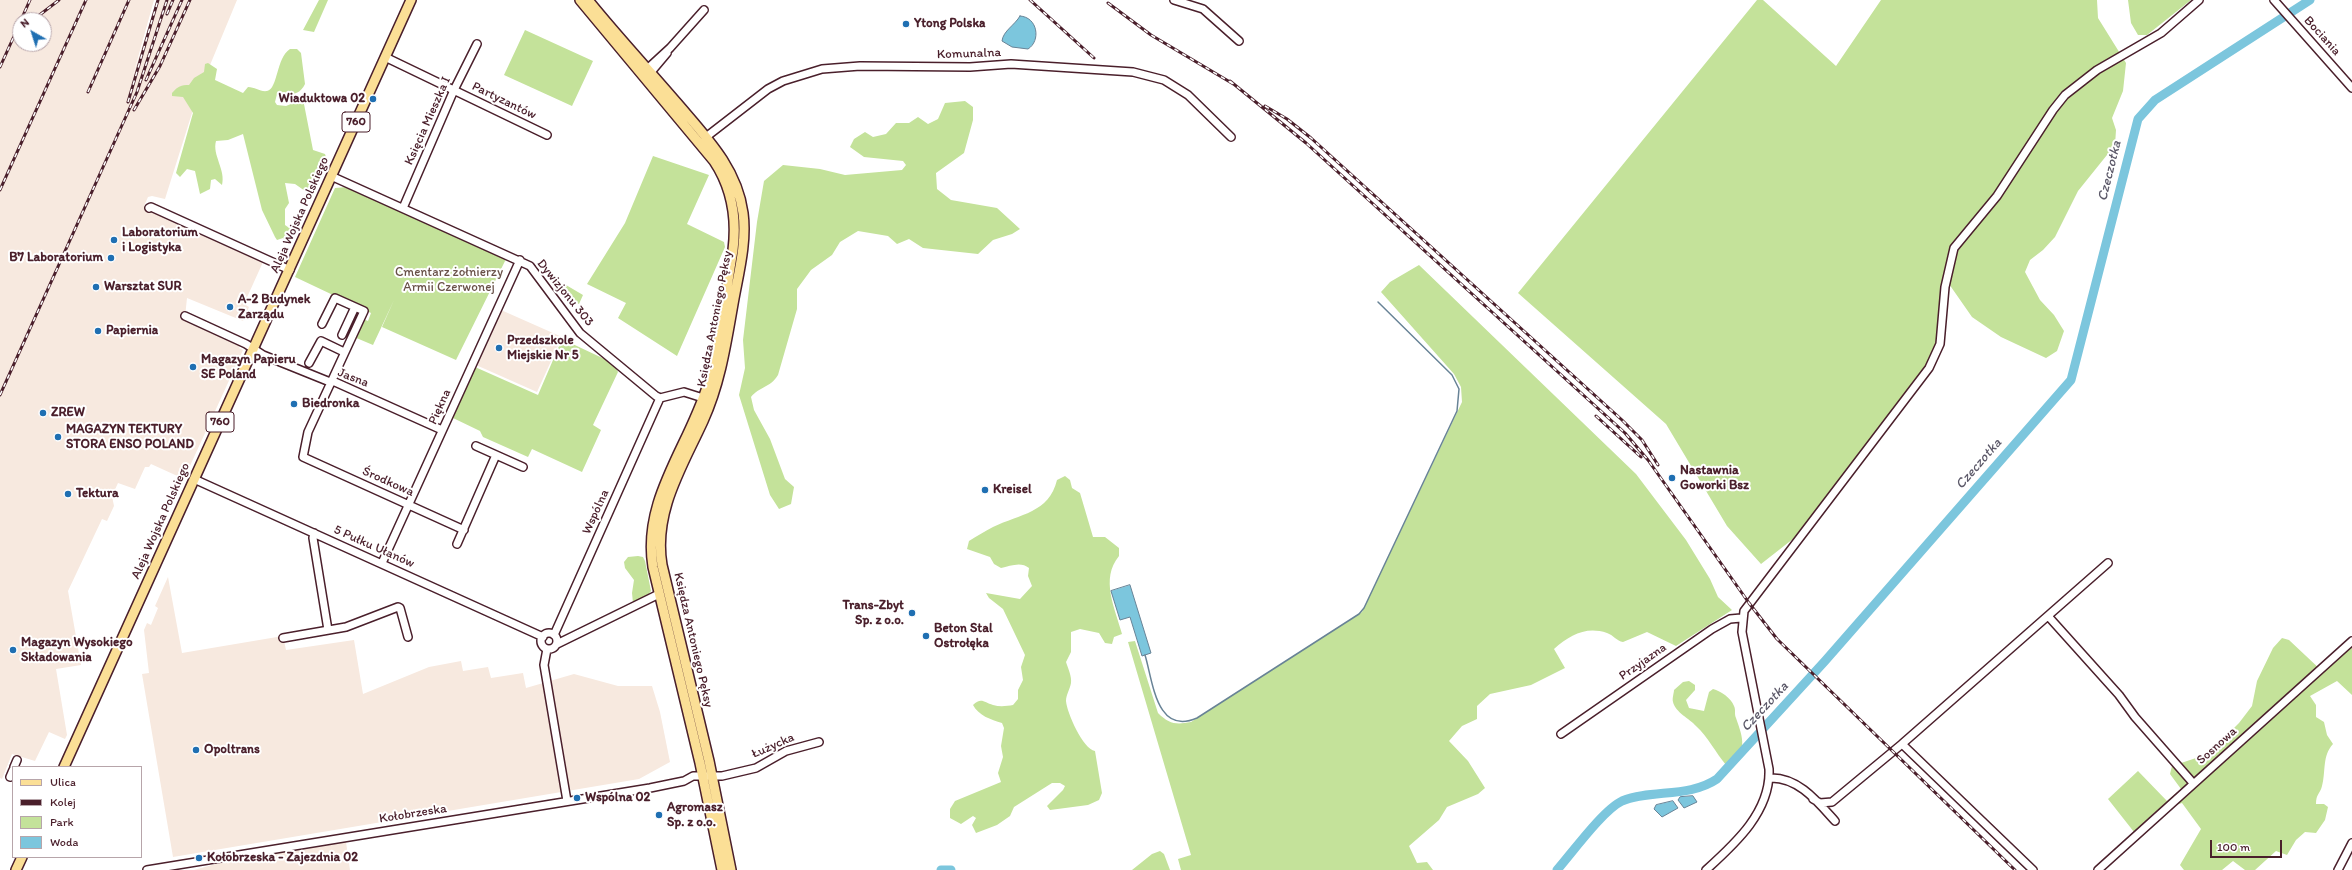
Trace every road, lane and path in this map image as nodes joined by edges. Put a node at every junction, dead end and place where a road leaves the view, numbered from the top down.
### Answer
1 (411, 0) edge
2 (580, 0) edge
3 (588, 0) edge
4 (1174, 0) edge
5 (2199, 0) edge
6 (2274, 0) edge
7 (704, 10) dead end
8 (1238, 41) dead end
9 (477, 44) dead end
10 (385, 56) junction
11 (647, 72) junction
12 (2352, 88) edge
13 (454, 90) junction
14 (547, 135) dead end
15 (706, 137) junction
16 (1231, 137) dead end
17 (331, 176) junction
18 (149, 208) dead end
19 (402, 208) junction
20 (520, 260) junction
21 (290, 270) junction
22 (355, 307) junction
23 (185, 316) dead end
24 (322, 324) dead end
25 (342, 335) dead end
26 (254, 349) junction
27 (344, 352) junction
28 (309, 363) dead end
29 (330, 382) junction
30 (660, 398) junction
31 (703, 398) junction
32 (442, 430) junction
33 (476, 446) dead end
34 (496, 455) junction
35 (523, 467) dead end
36 (194, 479) junction
37 (409, 504) junction
38 (464, 530) junction
39 (314, 533) junction
40 (458, 544) dead end
41 (382, 563) junction
42 (2108, 563) dead end
43 (659, 594) junction
44 (2048, 616) junction
45 (1741, 618) junction
46 (328, 630) junction
47 (554, 635) junction
48 (408, 637) dead end
49 (543, 637) junction
50 (283, 638) dead end
51 (2352, 641) edge
52 (557, 644) junction
53 (547, 649) junction
54 (1561, 734) dead end
55 (819, 742) dead end
56 (1902, 744) junction
57 (64, 766) edge
58 (708, 777) junction
59 (1770, 778) junction
60 (2193, 783) junction
61 (1813, 799) junction
62 (567, 801) junction
63 (1835, 821) dead end
64 (2352, 843) edge
65 (22, 858) edge
66 (16, 870) edge
67 (147, 870) edge
68 (722, 870) edge
69 (731, 870) edge
70 (1706, 870) edge
71 (2033, 870) edge
72 (2098, 870) edge
73 (2338, 870) edge

1 - 10 main road, Aleja Wojska Polskiego / 760
2 - 11 main road, Księdza Antoniego Pęksy
3 - 11 main road, Księdza Antoniego Pęksy
4 - 8 street
5 - 45 street
6 - 12 street, Bociania
7 - 11 street
9 - 13 street, Księcia Mieszka I
10 - 13 street, Partyzantów
10 - 17 main road, Aleja Wojska Polskiego / 760
11 - 15 main road, Księdza Antoniego Pęksy
11 - 31 main road, Księdza Antoniego Pęksy
13 - 14 street, Partyzantów
13 - 19 street, Księcia Mieszka I
15 - 16 street, Komunalna
15 - 58 main road, Księdza Antoniego Pęksy
17 - 19 street, Dywizjonu 303
17 - 21 main road, Aleja Wojska Polskiego / 760
18 - 21 street
19 - 20 street, Dywizjonu 303
20 - 30 street, Dywizjonu 303
20 - 32 street, Piękna
21 - 26 main road, Aleja Wojska Polskiego / 760
22 - 24 street
22 - 25 street
22 - 27 street
23 - 26 street, Jasna
26 - 29 street, Jasna
26 - 36 main road, Aleja Wojska Polskiego / 760
27 - 28 street
27 - 29 street
29 - 32 street, Jasna
29 - 37 street, Środkowa
30 - 31 street
30 - 47 street, Wspólna
31 - 43 main road, Księdza Antoniego Pęksy
32 - 37 street, Piękna
33 - 34 street
34 - 35 street
34 - 38 street
36 - 39 street, 5 Pułku Ułanów
36 - 57 main road, Aleja Wojska Polskiego / 760
37 - 38 street, Środkowa
37 - 41 street, Piękna
38 - 40 street
39 - 41 street, 5 Pułku Ułanów
39 - 46 street
41 - 49 street, 5 Pułku Ułanów
42 - 44 street
43 - 52 street
43 - 58 main road, Księdza Antoniego Pęksy
44 - 56 street
44 - 60 street
45 - 54 street, Przyjazna
45 - 59 street
46 - 48 street
46 - 50 street
47 - 49 street
47 - 52 street
49 - 53 street
51 - 60 street, Sosnowa
52 - 53 street
53 - 62 street
55 - 58 street, Łużycka
56 - 61 street
56 - 71 street
58 - 62 street, Kołobrzeska
58 - 68 main road
58 - 69 main road
59 - 61 street
59 - 70 street
60 - 72 street, Sosnowa
61 - 63 street
62 - 67 street, Kołobrzeska
64 - 73 street
65 - 66 main road

